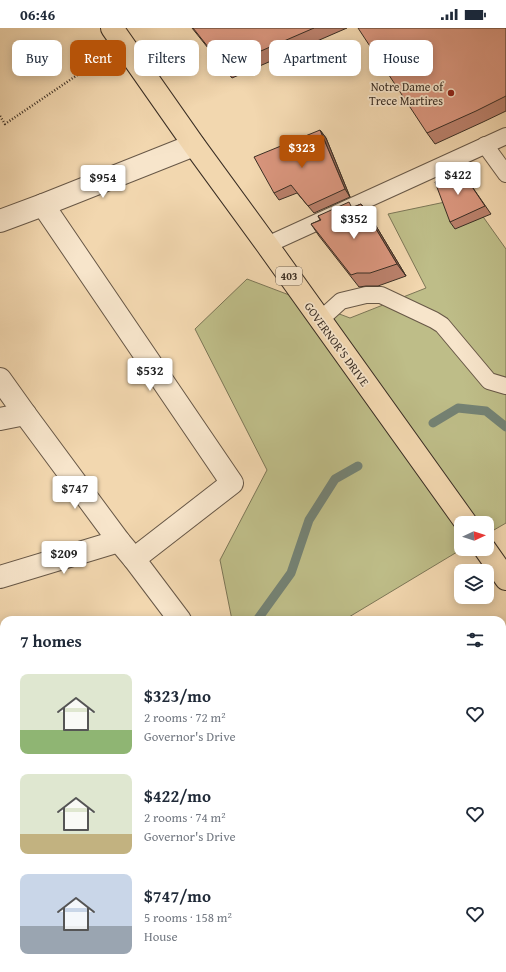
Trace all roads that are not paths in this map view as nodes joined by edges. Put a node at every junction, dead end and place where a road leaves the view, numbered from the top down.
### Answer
1 (118, 36) edge
2 (506, 136) edge
3 (194, 145) junction
4 (485, 145) junction
5 (506, 174) edge
6 (43, 206) junction
7 (0, 221) edge
8 (267, 245) junction
9 (320, 320) junction
10 (0, 379) edge
11 (506, 386) edge
12 (25, 414) junction
13 (0, 419) edge
14 (461, 516) edge
15 (119, 541) junction
16 (490, 556) edge
17 (134, 559) junction
18 (0, 577) edge
19 (506, 579) edge
20 (177, 616) edge

1 - 3 main road, GOVERNOR'S DRIVE / 403
2 - 4 lane
3 - 6 street
3 - 8 main road, GOVERNOR'S DRIVE / 403
4 - 5 lane
4 - 8 lane
6 - 7 street
6 - 17 street
8 - 9 main road, GOVERNOR'S DRIVE / 403
9 - 11 lane
9 - 14 main road, GOVERNOR'S DRIVE / 403
10 - 12 street
12 - 13 street
12 - 15 street
15 - 17 street
15 - 18 street
16 - 19 main road
17 - 20 street

